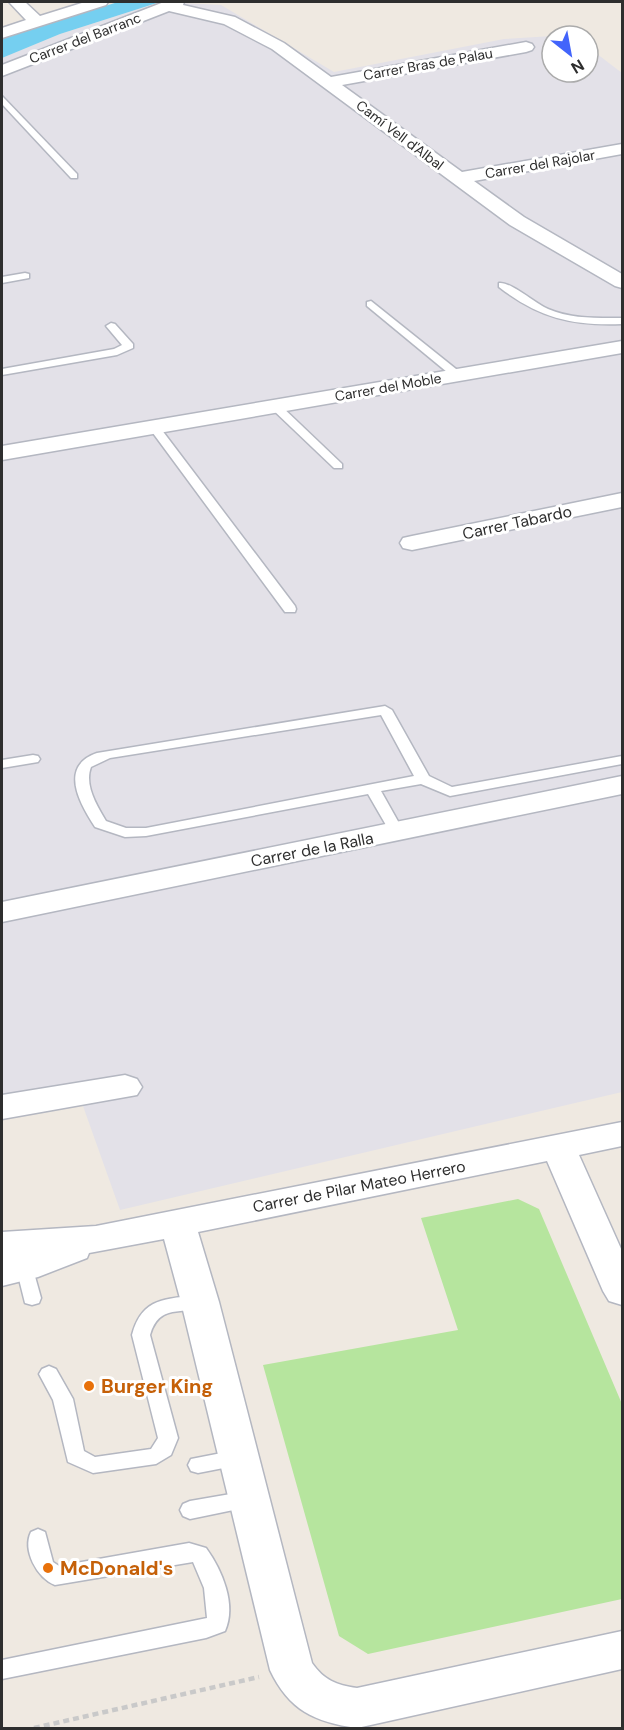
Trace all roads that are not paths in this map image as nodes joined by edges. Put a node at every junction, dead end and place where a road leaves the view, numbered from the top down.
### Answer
1 (16, 2) edge
2 (100, 2) edge
3 (173, 4) edge
4 (38, 22) junction
5 (2, 33) edge
6 (526, 46) dead end
7 (2, 71) edge
8 (329, 82) junction
9 (2, 99) edge
10 (622, 149) edge
11 (74, 176) dead end
12 (458, 178) junction
13 (25, 276) dead end
14 (619, 278) edge
15 (2, 280) edge
16 (503, 285) dead end
17 (371, 303) dead end
18 (622, 321) edge
19 (111, 326) dead end
20 (622, 347) edge
21 (2, 372) edge
22 (458, 375) junction
23 (276, 406) junction
24 (154, 427) junction
25 (2, 453) edge
26 (338, 466) dead end
27 (622, 500) edge
28 (412, 543) dead end
29 (290, 609) dead end
30 (33, 759) dead end
31 (622, 759) edge
32 (2, 764) edge
33 (423, 778) junction
34 (622, 785) edge
35 (373, 789) junction
36 (397, 832) junction
37 (2, 912) edge
38 (125, 1088) dead end
39 (2, 1107) edge
40 (622, 1134) edge
41 (558, 1146) junction
42 (177, 1223) junction
43 (15, 1270) edge
44 (622, 1291) edge
45 (200, 1302) junction
46 (49, 1374) dead end
47 (237, 1458) junction
48 (198, 1465) dead end
49 (248, 1499) junction
50 (190, 1510) dead end
51 (38, 1538) dead end
52 (622, 1650) edge
53 (2, 1670) edge

1 - 4 street
2 - 4 street
3 - 7 street, Carrer del Barranc
3 - 8 street, Camí Vell d'Albal
4 - 5 street
6 - 8 street, Carrer Bras de Palau
8 - 12 street, Camí Vell d'Albal
9 - 11 lane
10 - 12 street, Carrer del Rajolar
12 - 14 street, Camí Vell d'Albal
13 - 15 lane
16 - 18 lane
17 - 22 lane
19 - 21 lane
20 - 22 street, Carrer del Moble
22 - 23 street, Carrer del Moble
23 - 24 street, Carrer del Moble
23 - 26 lane
24 - 25 street, Carrer del Moble
24 - 29 lane
27 - 28 street, Carrer Tabardo
30 - 32 lane
31 - 33 lane
33 - 35 lane
33 - 35 lane
34 - 36 street, Carrer de la Ralla
35 - 36 lane
36 - 37 street, Carrer de la Ralla
38 - 39 street
40 - 41 street, Carrer de Pilar Mateo Herrero
41 - 42 street, Carrer de Pilar Mateo Herrero
41 - 44 street
42 - 43 street, Carrer de Pilar Mateo Herrero
42 - 45 street
45 - 46 lane
45 - 47 street
47 - 48 lane
47 - 49 street
49 - 50 lane
49 - 52 street
51 - 53 lane

